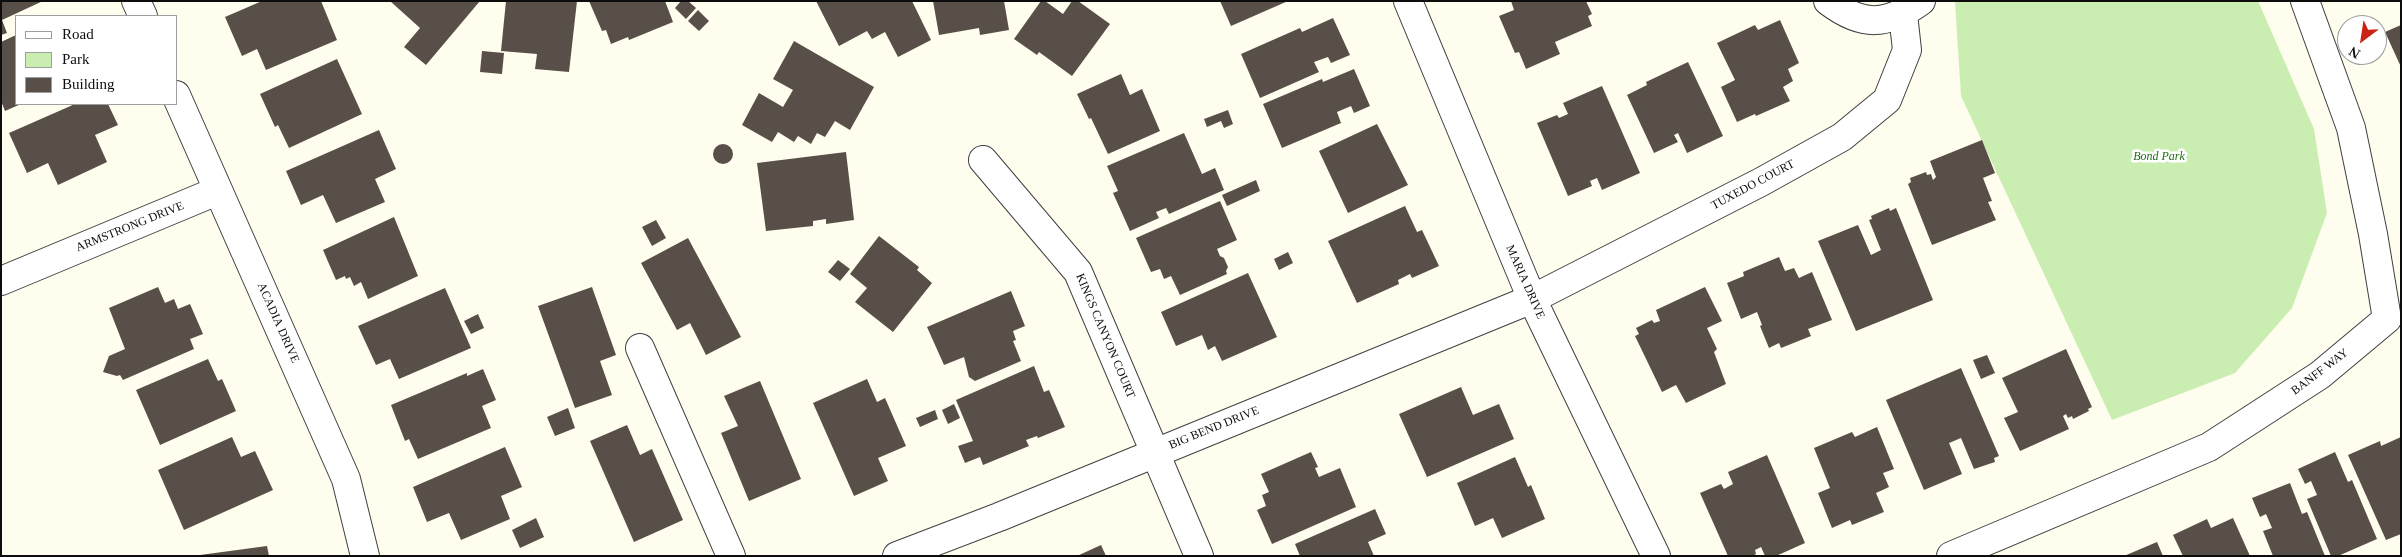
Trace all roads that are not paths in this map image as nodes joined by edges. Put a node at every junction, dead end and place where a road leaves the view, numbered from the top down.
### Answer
1 (136, 1) edge
2 (1408, 1) edge
3 (1828, 1) edge
4 (2305, 1) edge
5 (1912, 8) edge
6 (143, 15) edge
7 (178, 100) edge
8 (983, 160) dead end
9 (217, 191) junction
10 (1, 281) edge
11 (1532, 299) junction
12 (640, 348) dead end
13 (1155, 452) junction
14 (365, 556) edge
15 (731, 556) edge
16 (897, 556) edge
17 (1199, 556) edge
18 (1656, 556) edge
19 (1951, 556) edge

1 - 6 street
2 - 11 street, MARIA DRIVE
3 - 5 street, TUXEDO COURT
4 - 19 street, BANFF WAY
5 - 11 street, TUXEDO COURT
7 - 9 street, ACADIA DRIVE
8 - 13 street, KINGS CANYON COURT
9 - 10 street, ARMSTRONG DRIVE
9 - 14 street, ACADIA DRIVE
11 - 13 street, BIG BEND DRIVE
11 - 18 street, MARIA DRIVE
12 - 15 street
13 - 16 street, BIG BEND DRIVE
13 - 17 street, KINGS CANYON COURT

